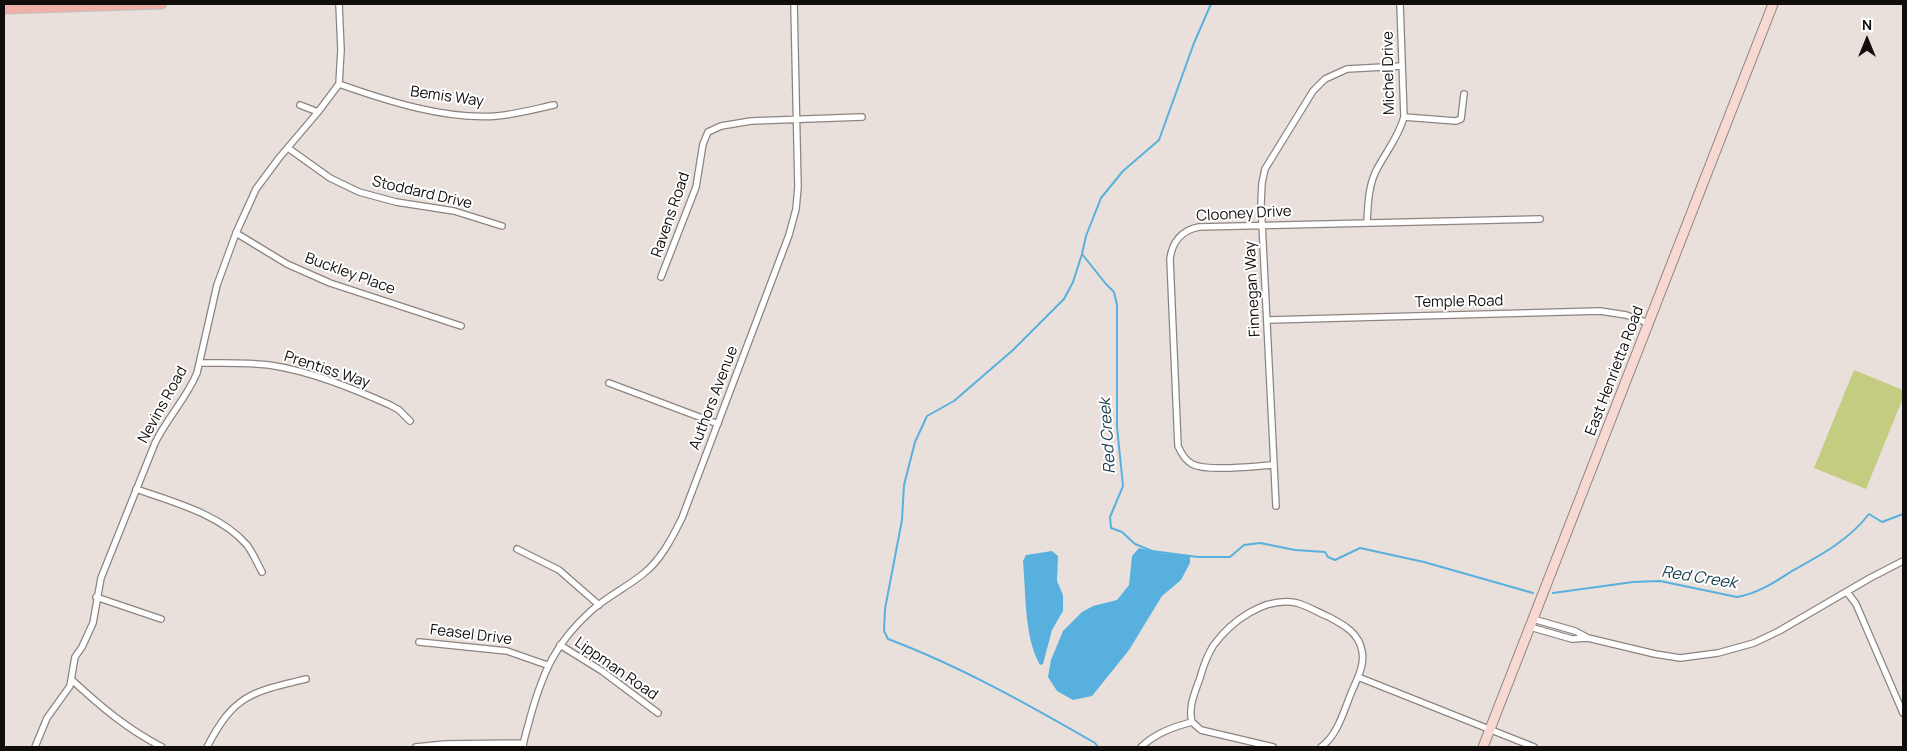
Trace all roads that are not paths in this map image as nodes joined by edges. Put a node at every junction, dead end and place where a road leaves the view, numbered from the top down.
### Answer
1 (118, 4) edge
2 (162, 4) edge
3 (340, 4) edge
4 (794, 4) edge
5 (1400, 4) edge
6 (1773, 4) edge
7 (4, 9) edge
8 (1402, 66) junction
9 (339, 84) junction
10 (1464, 94) dead end
11 (300, 104) dead end
12 (554, 105) dead end
13 (318, 112) junction
14 (1404, 117) junction
15 (862, 118) dead end
16 (797, 119) junction
17 (288, 148) junction
18 (1540, 219) dead end
19 (1367, 223) junction
20 (1263, 225) junction
21 (502, 226) dead end
22 (236, 232) junction
23 (662, 277) dead end
24 (1268, 320) junction
25 (1648, 323) junction
26 (461, 326) dead end
27 (200, 363) junction
28 (609, 383) dead end
29 (410, 421) dead end
30 (718, 424) junction
31 (1274, 465) junction
32 (136, 489) junction
33 (1276, 506) dead end
34 (517, 549) dead end
35 (1903, 561) edge
36 (262, 572) dead end
37 (1848, 592) junction
38 (96, 597) junction
39 (599, 604) junction
40 (161, 619) dead end
41 (1531, 623) junction
42 (419, 642) dead end
43 (560, 645) junction
44 (548, 666) junction
45 (1358, 677) junction
46 (72, 680) junction
47 (306, 680) dead end
48 (658, 713) dead end
49 (1903, 713) edge
50 (1192, 722) junction
51 (1490, 730) junction
52 (523, 745) edge
53 (35, 747) edge
54 (162, 747) edge
55 (207, 747) edge
56 (416, 747) edge
57 (1142, 747) edge
58 (1272, 747) edge
59 (1321, 747) edge
60 (1483, 747) edge
61 (1534, 747) edge

1 - 2 main road
1 - 7 main road
3 - 9 street
4 - 16 street, Authors Avenue
5 - 8 street, Michel Drive
6 - 25 main road, East Henrietta Road
8 - 14 street, Michel Drive
8 - 20 street, Finnegan Way
9 - 12 street, Bemis Way
9 - 13 street, Nevins Road
10 - 14 street
11 - 13 street
13 - 17 street, Nevins Road
14 - 19 street, Michel Drive
15 - 16 street
16 - 23 street, Ravens Road
16 - 30 street, Authors Avenue
17 - 21 street, Stoddard Drive
17 - 22 street, Nevins Road
18 - 19 street, Clooney Drive
19 - 20 street, Clooney Drive
20 - 24 street, Finnegan Way
20 - 31 street, Clooney Drive
22 - 26 street, Buckley Place
22 - 27 street, Nevins Road
24 - 25 street, Temple Road
24 - 31 street, Finnegan Way
25 - 41 main road, East Henrietta Road
27 - 29 street, Prentiss Way
27 - 32 street, Nevins Road
28 - 30 street
30 - 39 street, Authors Avenue
31 - 33 street, Finnegan Way
32 - 36 street
32 - 38 street, Nevins Road
34 - 39 street
35 - 37 street
37 - 41 street
37 - 49 street
38 - 40 street
38 - 46 street, Nevins Road
39 - 43 street, Authors Avenue
41 - 51 main road, East Henrietta Road
42 - 44 street, Feasel Drive
43 - 44 street, Authors Avenue
43 - 48 street, Lippman Road
44 - 52 street, Authors Avenue
45 - 50 street
45 - 51 street
45 - 59 street
46 - 53 street, Nevins Road
46 - 54 street
47 - 55 street
50 - 57 street
50 - 58 street
51 - 60 main road, East Henrietta Road
51 - 61 street
52 - 56 street

